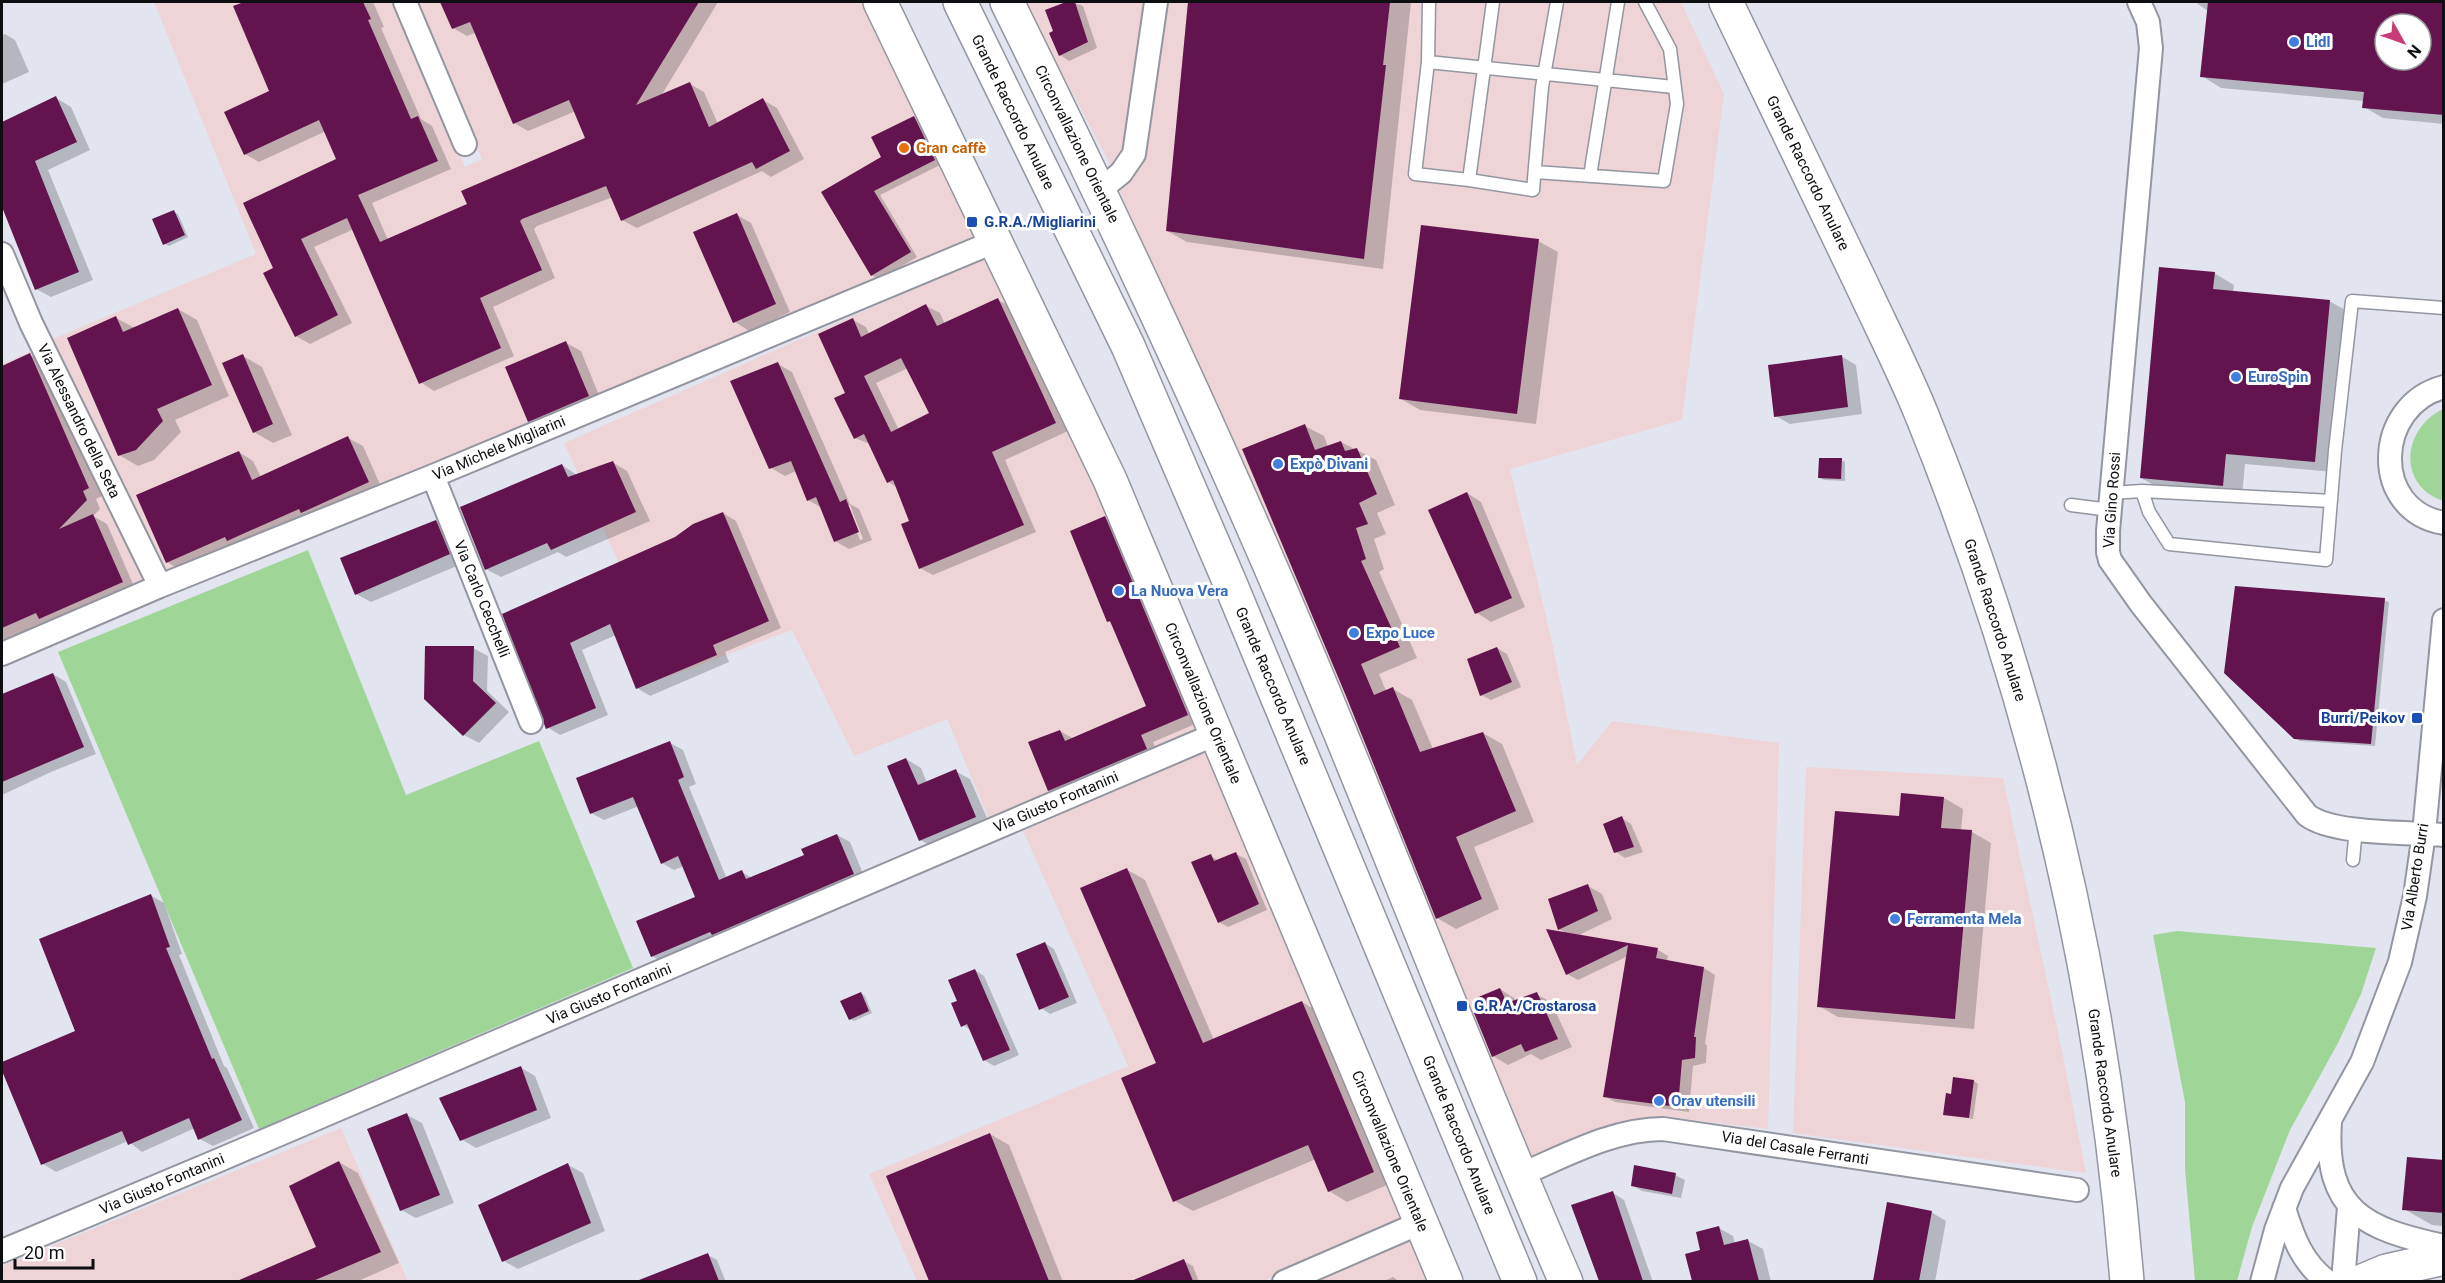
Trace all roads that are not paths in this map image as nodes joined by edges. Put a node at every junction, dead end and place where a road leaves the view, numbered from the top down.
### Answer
1 (405, 2) edge
2 (880, 2) edge
3 (960, 2) edge
4 (1007, 2) edge
5 (1156, 2) edge
6 (1430, 2) edge
7 (1493, 2) edge
8 (1557, 2) edge
9 (1618, 2) edge
10 (1645, 2) edge
11 (1726, 2) edge
12 (2139, 2) edge
13 (1428, 62) junction
14 (1485, 68) junction
15 (1545, 74) junction
16 (1605, 80) junction
17 (1674, 87) junction
18 (465, 144) dead end
19 (1535, 172) junction
20 (1590, 176) junction
21 (1469, 180) junction
22 (1100, 190) junction
23 (996, 241) junction
24 (2, 254) edge
25 (2444, 308) edge
26 (2444, 387) edge
27 (433, 476) junction
28 (2142, 491) junction
29 (2331, 501) junction
30 (2111, 502) junction
31 (2071, 505) dead end
32 (2444, 523) edge
33 (160, 586) junction
34 (2444, 621) edge
35 (2, 654) edge
36 (2442, 657) edge
37 (531, 723) dead end
38 (1216, 734) junction
39 (2356, 828) junction
40 (2434, 834) edge
41 (2353, 860) dead end
42 (2330, 1119) junction
43 (1520, 1175) junction
44 (2077, 1190) dead end
45 (1486, 1202) junction
46 (2349, 1207) junction
47 (2284, 1208) junction
48 (1420, 1223) junction
49 (2444, 1246) edge
50 (2, 1251) edge
51 (2444, 1258) edge
52 (1284, 1281) edge
53 (1446, 1281) edge
54 (1504, 1281) edge
55 (1520, 1281) edge
56 (1566, 1281) edge
57 (2127, 1281) edge
58 (2262, 1281) edge
59 (2328, 1281) edge
60 (2343, 1281) edge
61 (2360, 1281) edge

1 - 18 street
2 - 23 main road, Circonvallazione Orientale
3 - 45 main road, Grande Raccordo Anulare
4 - 22 main road, Circonvallazione Orientale
5 - 22 street
6 - 13 lane
7 - 14 lane
8 - 15 lane
9 - 16 lane
10 - 17 lane
11 - 57 main road, Grande Raccordo Anulare
12 - 30 street, Via Gino Rossi
13 - 14 lane
13 - 21 lane
14 - 15 lane
14 - 21 lane
15 - 16 lane
15 - 19 lane
16 - 17 lane
16 - 20 lane
17 - 20 lane
19 - 20 lane
19 - 21 lane
22 - 43 main road, Circonvallazione Orientale
23 - 27 street, Via Michele Migliarini
23 - 38 main road, Circonvallazione Orientale
24 - 33 street, Via Alessandro della Seta
25 - 29 lane
26 - 32 street
27 - 33 street, Via Michele Migliarini
27 - 37 street, Via Carlo Cecchelli
28 - 29 lane
28 - 29 lane
28 - 30 lane
30 - 31 lane
30 - 39 street, Via Gino Rossi
33 - 35 street, Via Michele Migliarini
34 - 36 street, Via Alberto Burri
36 - 40 street, Via Alberto Burri
38 - 48 main road, Circonvallazione Orientale
38 - 50 street, Via Giusto Fontanini
39 - 40 street, Via Gino Rossi
39 - 41 lane
40 - 42 street, Via Alberto Burri
42 - 46 street
42 - 47 street, Via Alberto Burri
43 - 44 street, Via del Casale Ferranti
43 - 56 main road, Circonvallazione Orientale
45 - 54 main road
45 - 55 main road, Grande Raccordo Anulare
46 - 49 street
46 - 60 street
47 - 58 street, Via Alberto Burri
47 - 59 street
48 - 52 street
48 - 53 main road, Circonvallazione Orientale
51 - 61 main road

